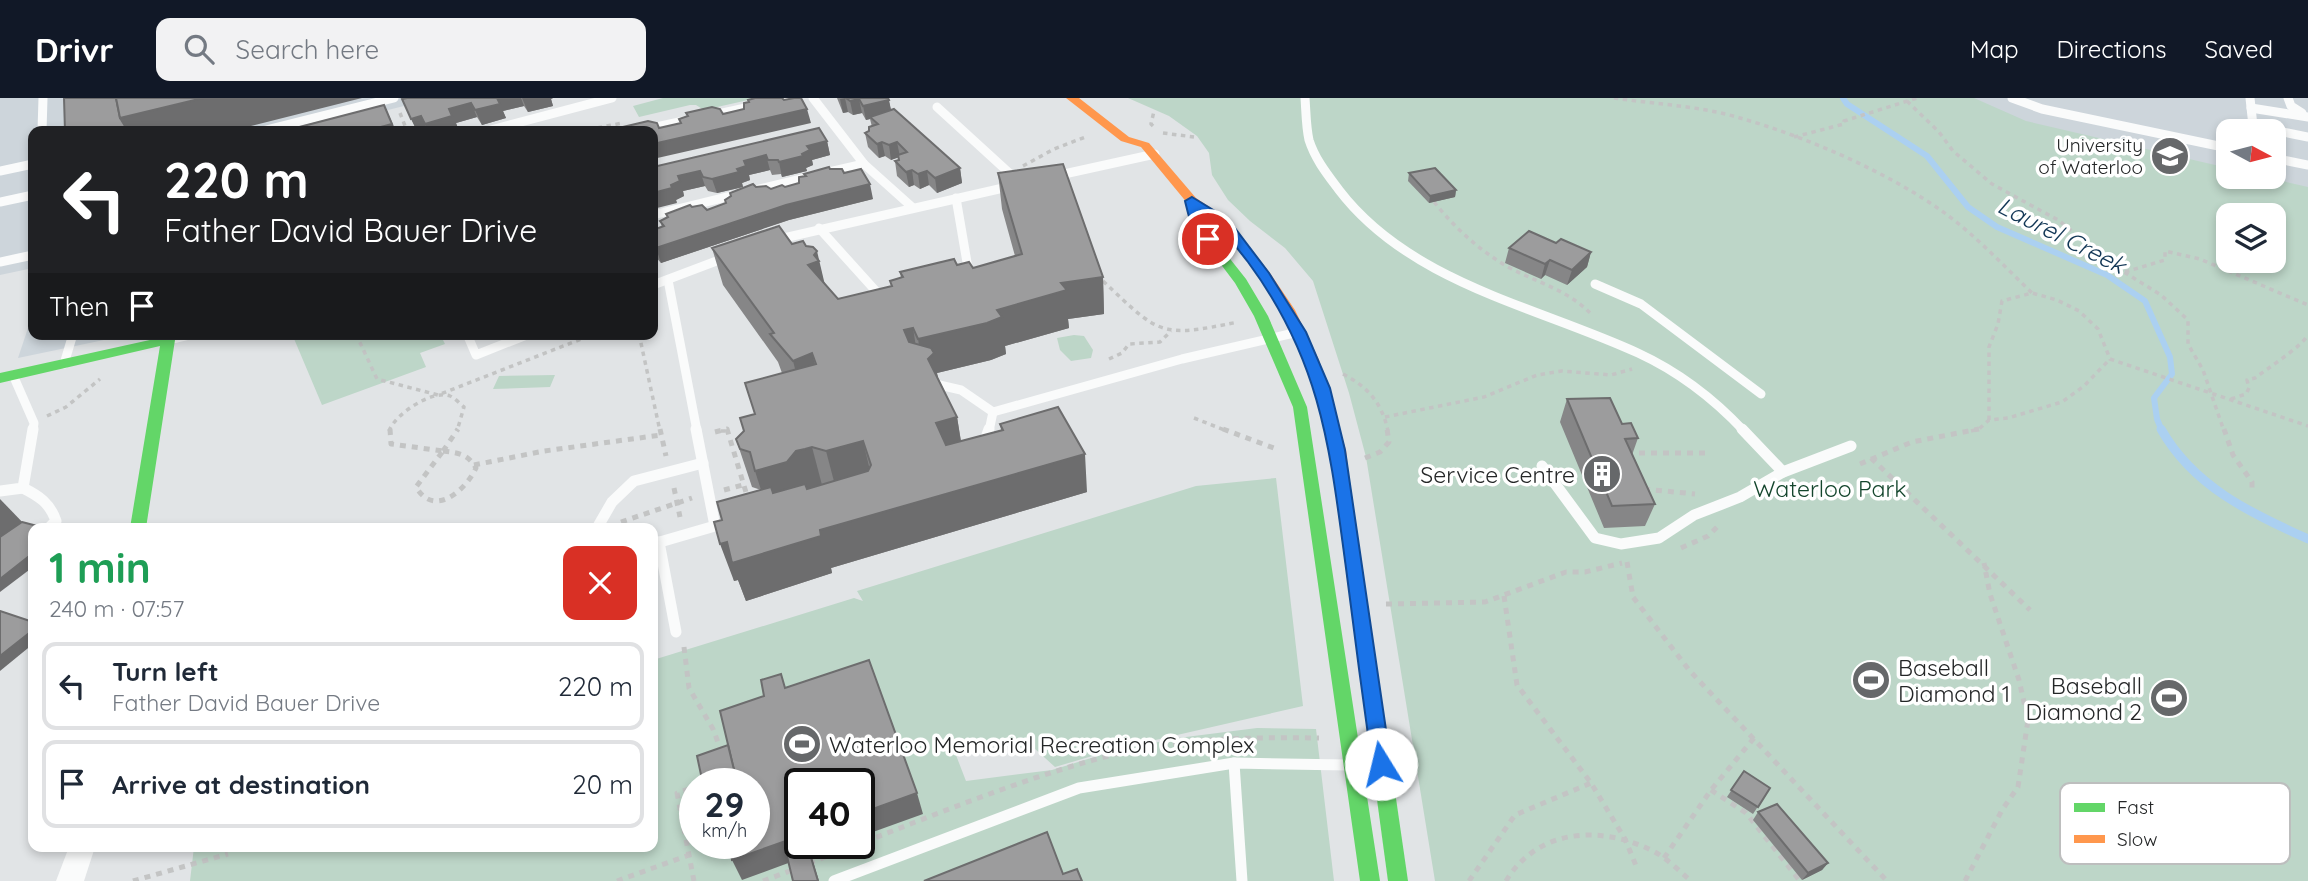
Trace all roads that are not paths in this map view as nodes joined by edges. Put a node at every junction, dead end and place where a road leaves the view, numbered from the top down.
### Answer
1 (43, 98) edge
2 (394, 98) edge
3 (612, 98) edge
4 (791, 98) edge
5 (813, 98) edge
6 (1072, 98) edge
7 (1305, 98) edge
8 (2012, 98) edge
9 (2250, 98) edge
10 (2288, 98) edge
11 (936, 107) dead end
12 (2251, 108) junction
13 (2308, 117) edge
14 (1133, 123) dead end
15 (43, 126) edge
16 (282, 126) edge
17 (506, 126) edge
18 (658, 127) edge
19 (2308, 137) edge
20 (2216, 145) edge
21 (1150, 150) junction
22 (2286, 161) edge
23 (864, 164) junction
24 (28, 165) edge
25 (2308, 165) edge
26 (0, 171) edge
27 (1044, 178) edge
28 (1032, 181) edge
29 (1021, 184) junction
30 (28, 196) edge
31 (956, 198) junction
32 (716, 199) junction
33 (1192, 201) junction
34 (0, 202) edge
35 (912, 207) junction
36 (658, 214) edge
37 (658, 221) edge
38 (819, 229) junction
39 (759, 246) edge
40 (733, 255) edge
41 (28, 256) edge
42 (0, 262) edge
43 (668, 279) junction
44 (957, 281) edge
45 (658, 283) edge
46 (1595, 284) dead end
47 (894, 296) edge
48 (1299, 332) junction
49 (1270, 337) junction
50 (71, 340) edge
51 (168, 340) joint
52 (470, 340) edge
53 (514, 340) edge
54 (64, 364) junction
55 (6, 377) edge
56 (934, 384) edge
57 (1761, 394) dead end
58 (993, 412) junction
59 (1851, 446) road end
60 (978, 452) edge
61 (703, 463) junction
62 (1542, 466) dead end
63 (1783, 472) junction
64 (23, 488) junction
65 (0, 491) edge
66 (54, 523) edge
67 (139, 523) edge
68 (600, 523) edge
69 (658, 542) edge
70 (658, 552) edge
71 (676, 632) road end
72 (1234, 764) junction
73 (1381, 764) junction
74 (1352, 765) junction
75 (81, 852) edge
76 (70, 881) edge
77 (834, 881) edge
78 (1242, 881) edge
79 (1370, 881) edge
80 (1398, 881) edge

1 - 15 lane
2 - 16 lane
3 - 17 lane
4 - 18 lane
5 - 23 lane
6 - 21 street
7 - 63 lane
8 - 20 lane
9 - 12 lane
10 - 13 lane
11 - 29 lane
12 - 13 lane
12 - 19 lane
14 - 21 street
21 - 27 lane
21 - 33 street
22 - 25 lane
23 - 32 lane
23 - 35 lane
24 - 26 lane
28 - 29 lane
29 - 31 lane
30 - 34 lane
31 - 35 lane
31 - 44 lane
32 - 36 lane
32 - 37 lane
33 - 48 street
33 - 49 street
35 - 38 lane
38 - 39 lane
38 - 47 lane
40 - 43 lane
41 - 42 lane
43 - 45 lane
43 - 61 lane
46 - 57 lane
48 - 49 lane
48 - 73 street
49 - 58 lane
49 - 74 street
50 - 54 lane
51 - 54 street
51 - 67 street
52 - 53 lane
54 - 55 street
55 - 64 lane
56 - 58 lane
58 - 60 lane
59 - 63 lane
61 - 68 lane
61 - 69 lane
62 - 63 lane
64 - 65 lane
64 - 66 lane
70 - 71 lane
72 - 74 lane
72 - 77 lane
72 - 78 lane
73 - 74 lane
73 - 80 street
74 - 79 street
75 - 76 street

